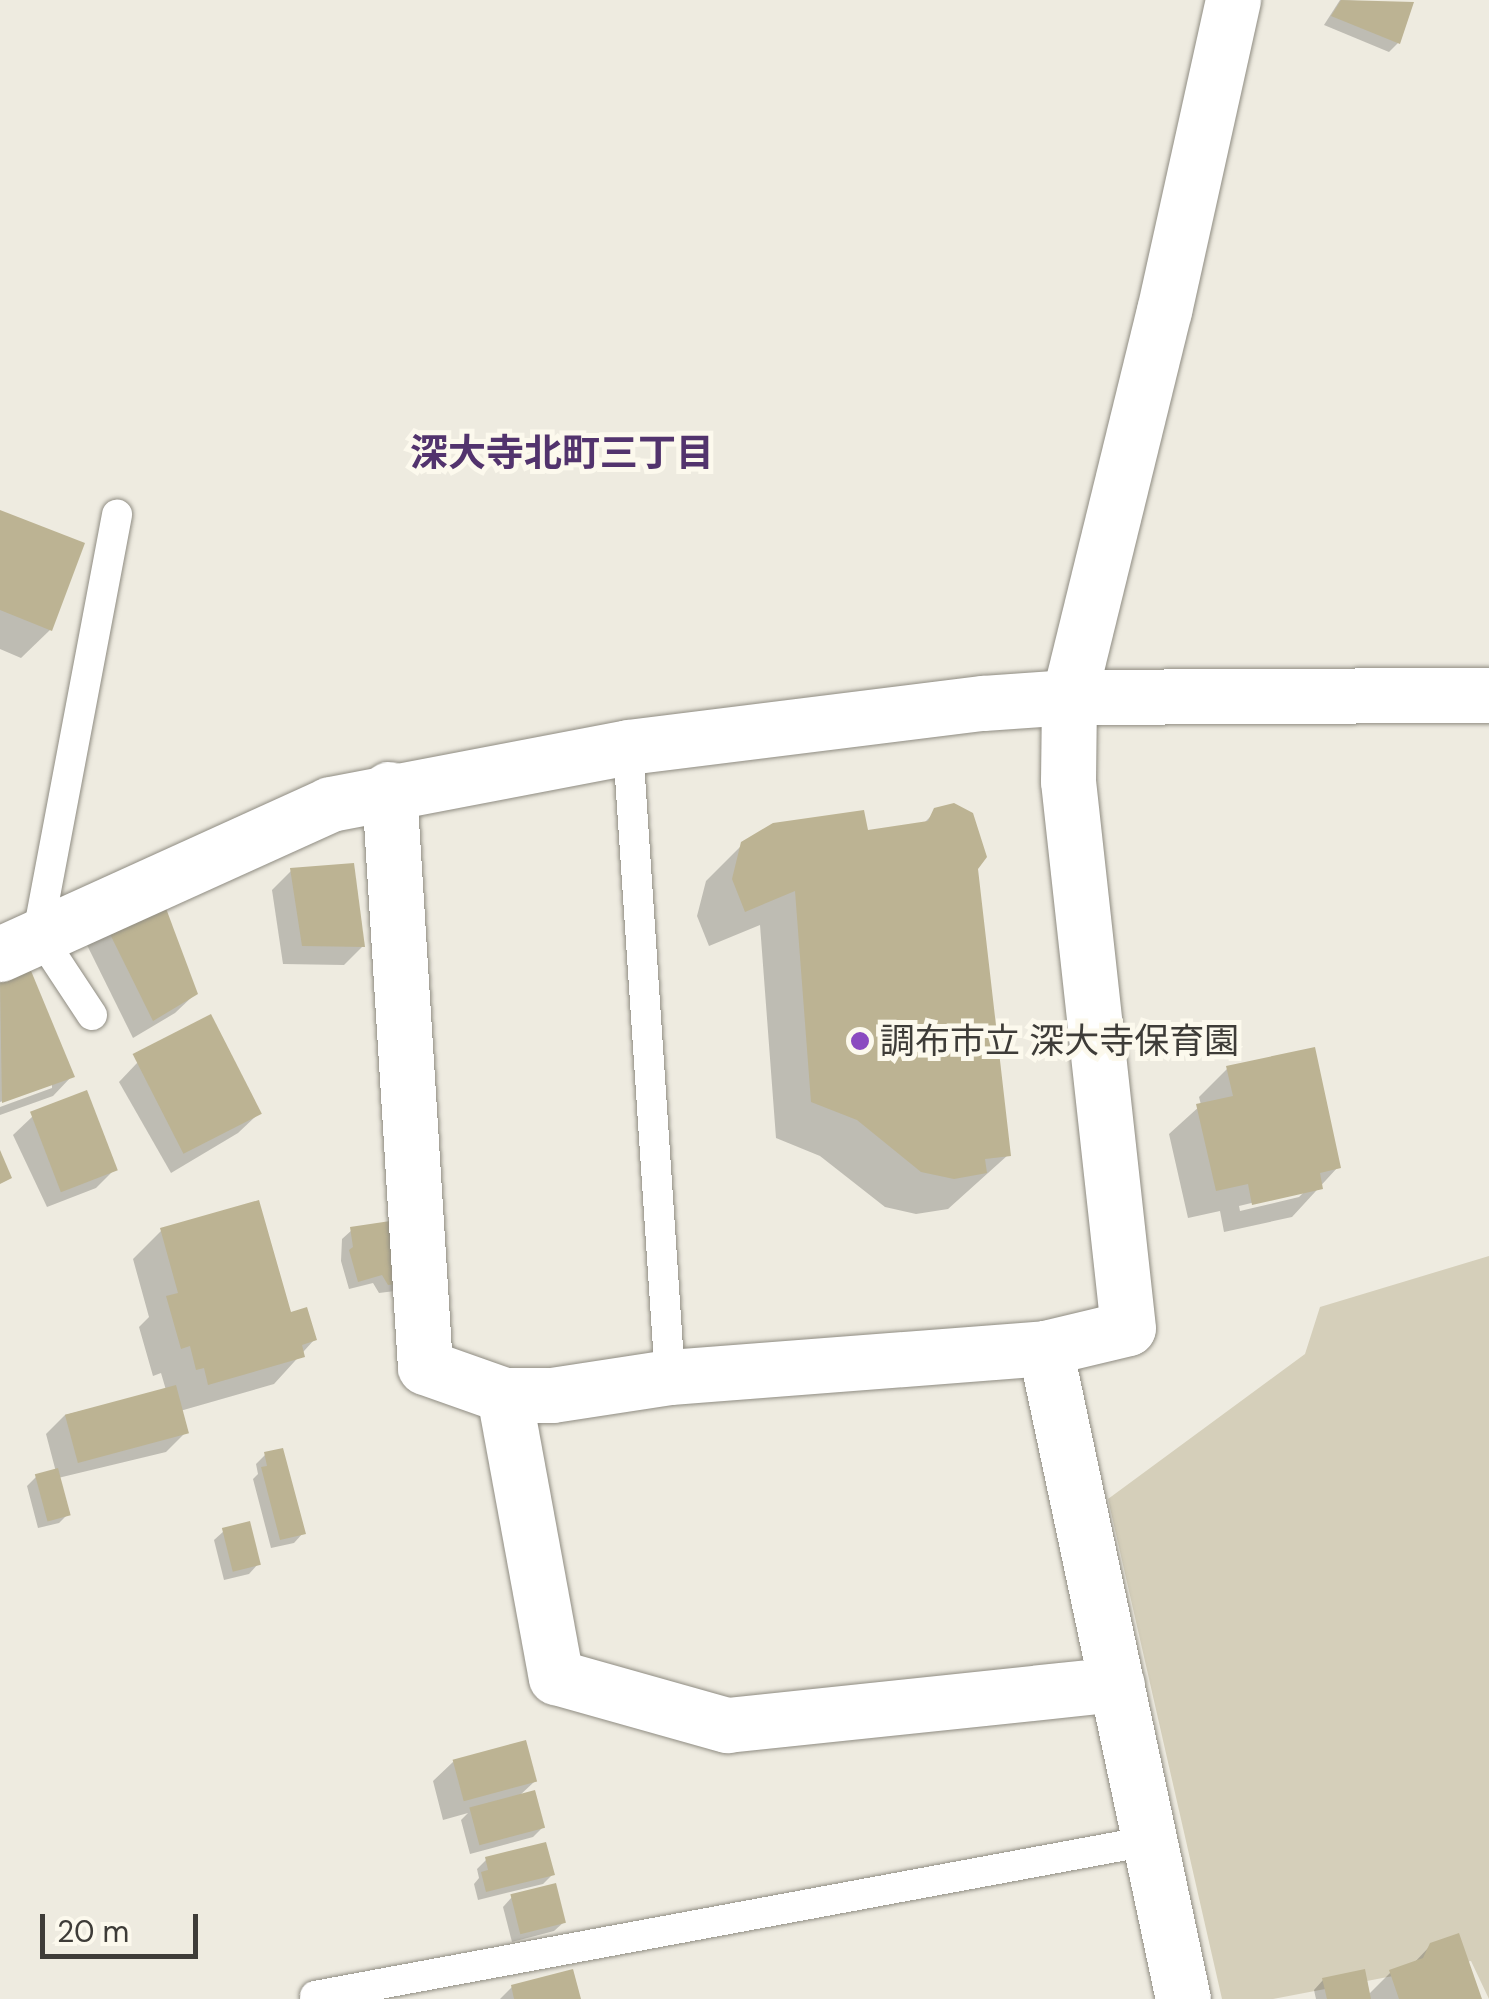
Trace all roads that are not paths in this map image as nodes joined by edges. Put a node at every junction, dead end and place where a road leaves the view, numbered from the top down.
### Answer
1 (1233, 0) edge
2 (118, 514) dead end
3 (1489, 695) edge
4 (1069, 697) junction
5 (628, 747) junction
6 (390, 790) junction
7 (13, 935) edge
8 (92, 1015) dead end
9 (1045, 1348) junction
10 (670, 1377) junction
11 (504, 1396) junction
12 (1117, 1684) junction
13 (1148, 1841) junction
14 (316, 1996) dead end
15 (1184, 1999) edge

1 - 4 street
2 - 7 lane
3 - 4 street
4 - 5 street
4 - 9 street
5 - 6 street
5 - 10 lane
6 - 7 street
6 - 11 street
7 - 8 lane
9 - 10 street
9 - 12 street
10 - 11 street
11 - 12 street
12 - 13 street
13 - 14 lane
13 - 15 street

